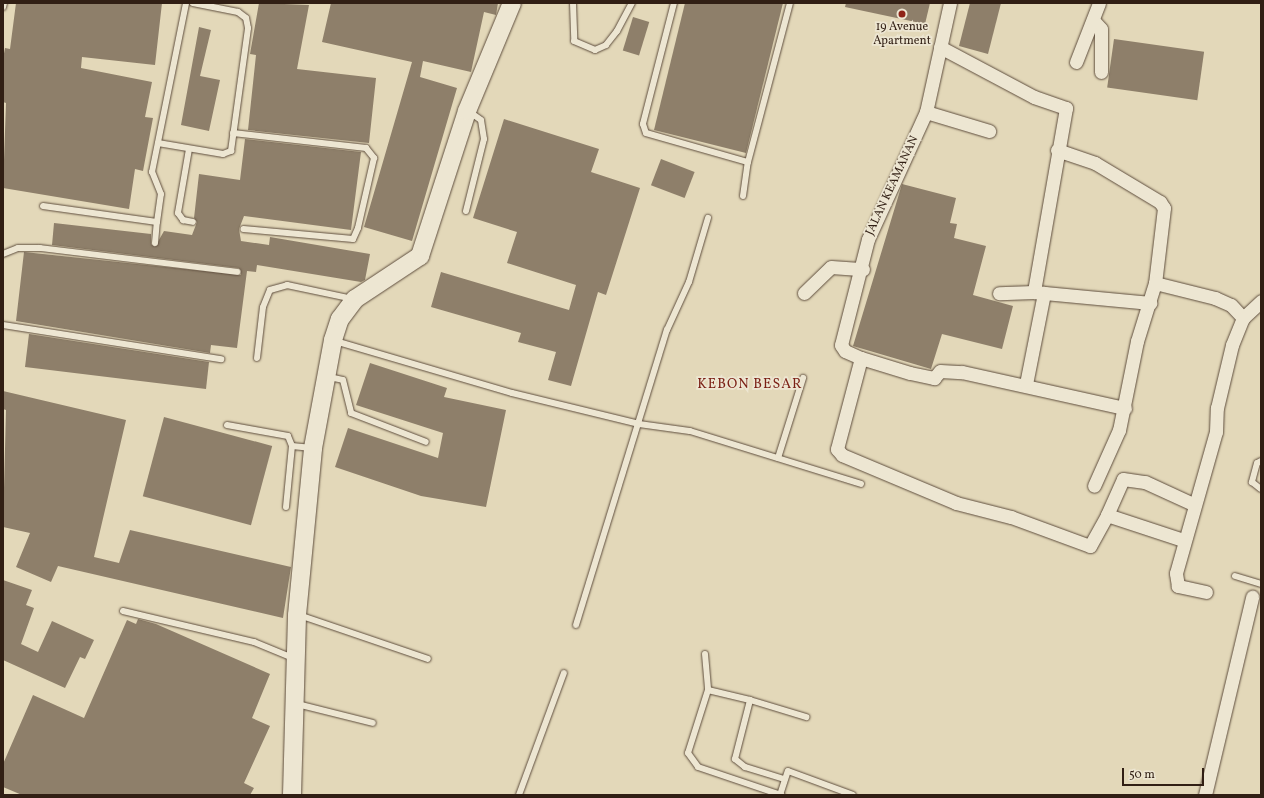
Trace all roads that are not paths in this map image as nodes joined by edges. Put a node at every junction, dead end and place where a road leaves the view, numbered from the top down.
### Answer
1 (4, 3) edge
2 (186, 3) edge
3 (193, 3) edge
4 (512, 3) edge
5 (573, 3) edge
6 (632, 3) edge
7 (674, 3) edge
8 (790, 3) edge
9 (950, 3) edge
10 (1099, 3) edge
11 (3, 7) edge
12 (1093, 20) junction
13 (940, 47) junction
14 (1076, 62) dead end
15 (1101, 72) dead end
16 (467, 111) junction
17 (926, 112) junction
18 (989, 131) dead end
19 (233, 132) junction
20 (158, 143) junction
21 (188, 149) junction
22 (1057, 150) junction
23 (748, 162) junction
24 (743, 196) dead end
25 (43, 206) dead end
26 (466, 211) dead end
27 (708, 218) dead end
28 (157, 222) junction
29 (193, 222) dead end
30 (243, 229) dead end
31 (155, 243) dead end
32 (3, 254) edge
33 (863, 269) junction
34 (238, 272) dead end
35 (1154, 283) junction
36 (804, 293) dead end
37 (1039, 293) junction
38 (999, 294) dead end
39 (355, 300) junction
40 (1261, 301) edge
41 (1150, 304) junction
42 (1243, 318) junction
43 (3, 325) edge
44 (333, 340) junction
45 (257, 358) dead end
46 (861, 358) junction
47 (221, 359) dead end
48 (325, 376) junction
49 (803, 378) dead end
50 (1026, 384) junction
51 (1125, 408) junction
52 (639, 424) junction
53 (227, 425) dead end
54 (426, 442) dead end
55 (292, 446) junction
56 (313, 448) junction
57 (778, 458) junction
58 (1261, 461) edge
59 (861, 484) dead end
60 (1094, 486) dead end
61 (1261, 489) edge
62 (1193, 504) junction
63 (286, 507) dead end
64 (1107, 515) junction
65 (1183, 540) junction
66 (1235, 576) dead end
67 (1261, 584) edge
68 (1206, 592) dead end
69 (1252, 597) dead end
70 (123, 611) dead end
71 (297, 615) junction
72 (576, 625) dead end
73 (706, 654) dead end
74 (296, 659) junction
75 (428, 659) dead end
76 (564, 673) dead end
77 (708, 690) junction
78 (750, 700) junction
79 (294, 703) junction
80 (806, 717) dead end
81 (373, 723) dead end
82 (784, 779) junction
83 (292, 795) edge
84 (519, 795) edge
85 (780, 795) edge
86 (853, 795) edge
87 (1205, 795) edge

1 - 11 lane
2 - 20 lane
3 - 19 lane
4 - 16 street
5 - 6 lane
7 - 23 lane
8 - 23 lane
9 - 13 street, JALAN KEAMANAN
10 - 12 street
12 - 14 street
12 - 15 street
13 - 17 street, JALAN KEAMANAN
13 - 22 street
16 - 26 lane
16 - 39 street
17 - 18 street
17 - 33 street, JALAN KEAMANAN
19 - 21 lane
19 - 30 lane
20 - 21 lane
20 - 28 lane
21 - 29 lane
22 - 35 street
22 - 37 street
23 - 24 lane
25 - 28 lane
27 - 52 lane
28 - 31 lane
32 - 34 lane
33 - 36 street
33 - 46 street, JALAN KEAMANAN
35 - 41 street
35 - 42 street
37 - 38 street
37 - 41 street
37 - 50 street
39 - 44 street
39 - 45 lane
40 - 42 street
41 - 51 street
42 - 62 street
43 - 47 lane
44 - 48 street
44 - 52 lane
46 - 50 street, JALAN KEAMANAN
46 - 64 street
48 - 54 lane
48 - 56 street
49 - 57 lane
50 - 51 street
51 - 60 street
52 - 57 lane
52 - 72 lane
53 - 55 lane
55 - 56 lane
55 - 63 lane
56 - 71 street
57 - 59 lane
58 - 61 lane
62 - 64 street
62 - 65 street
64 - 65 street
65 - 68 street
66 - 67 lane
69 - 87 street
70 - 74 lane
71 - 74 street
71 - 75 lane
73 - 77 lane
74 - 79 street
76 - 84 lane
77 - 78 lane
77 - 85 lane
78 - 80 lane
78 - 82 lane
79 - 81 lane
79 - 83 street
82 - 85 lane
82 - 86 lane

